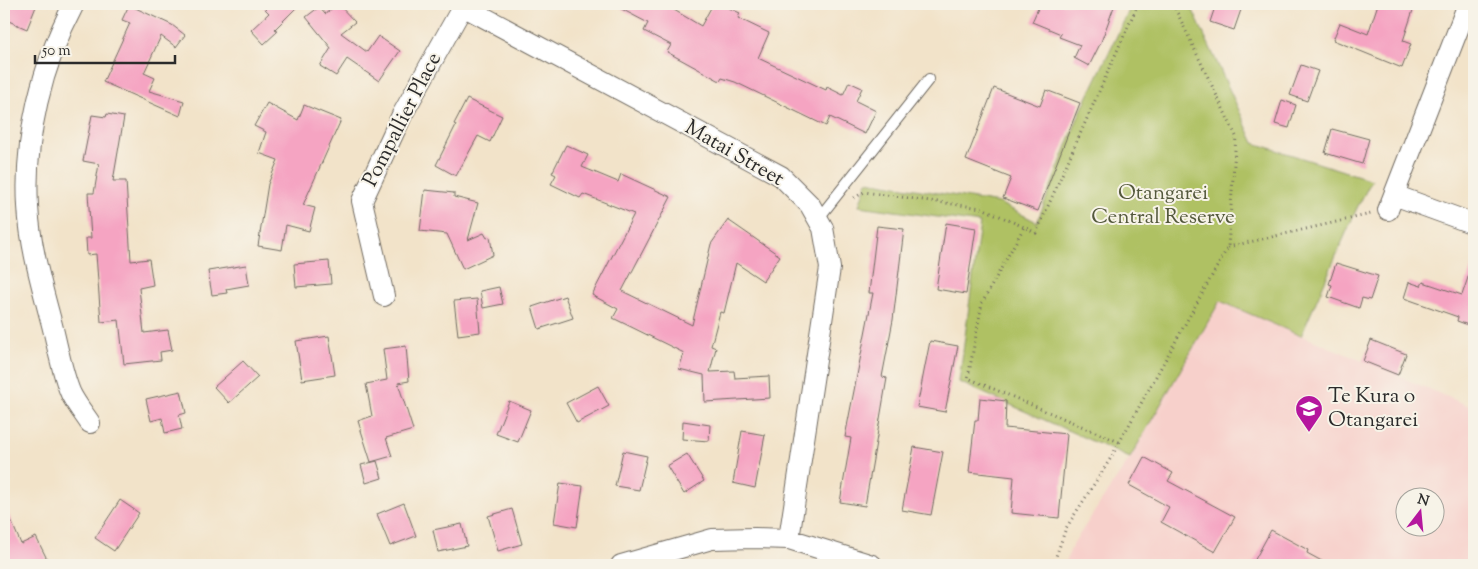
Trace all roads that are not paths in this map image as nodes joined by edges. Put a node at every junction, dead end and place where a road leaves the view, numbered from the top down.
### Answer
1 (74, 4) edge
2 (1468, 4) edge
3 (461, 5) edge
4 (929, 79) dead end
5 (818, 219) junction
6 (1474, 224) edge
7 (384, 296) dead end
8 (90, 423) dead end
9 (789, 539) junction
10 (622, 565) edge
11 (872, 565) edge

1 - 8 street
2 - 6 street
3 - 5 street, Matai Street
3 - 7 street, Pompallier Place
4 - 5 lane
5 - 9 street, Matai Street
9 - 10 street
9 - 11 street

